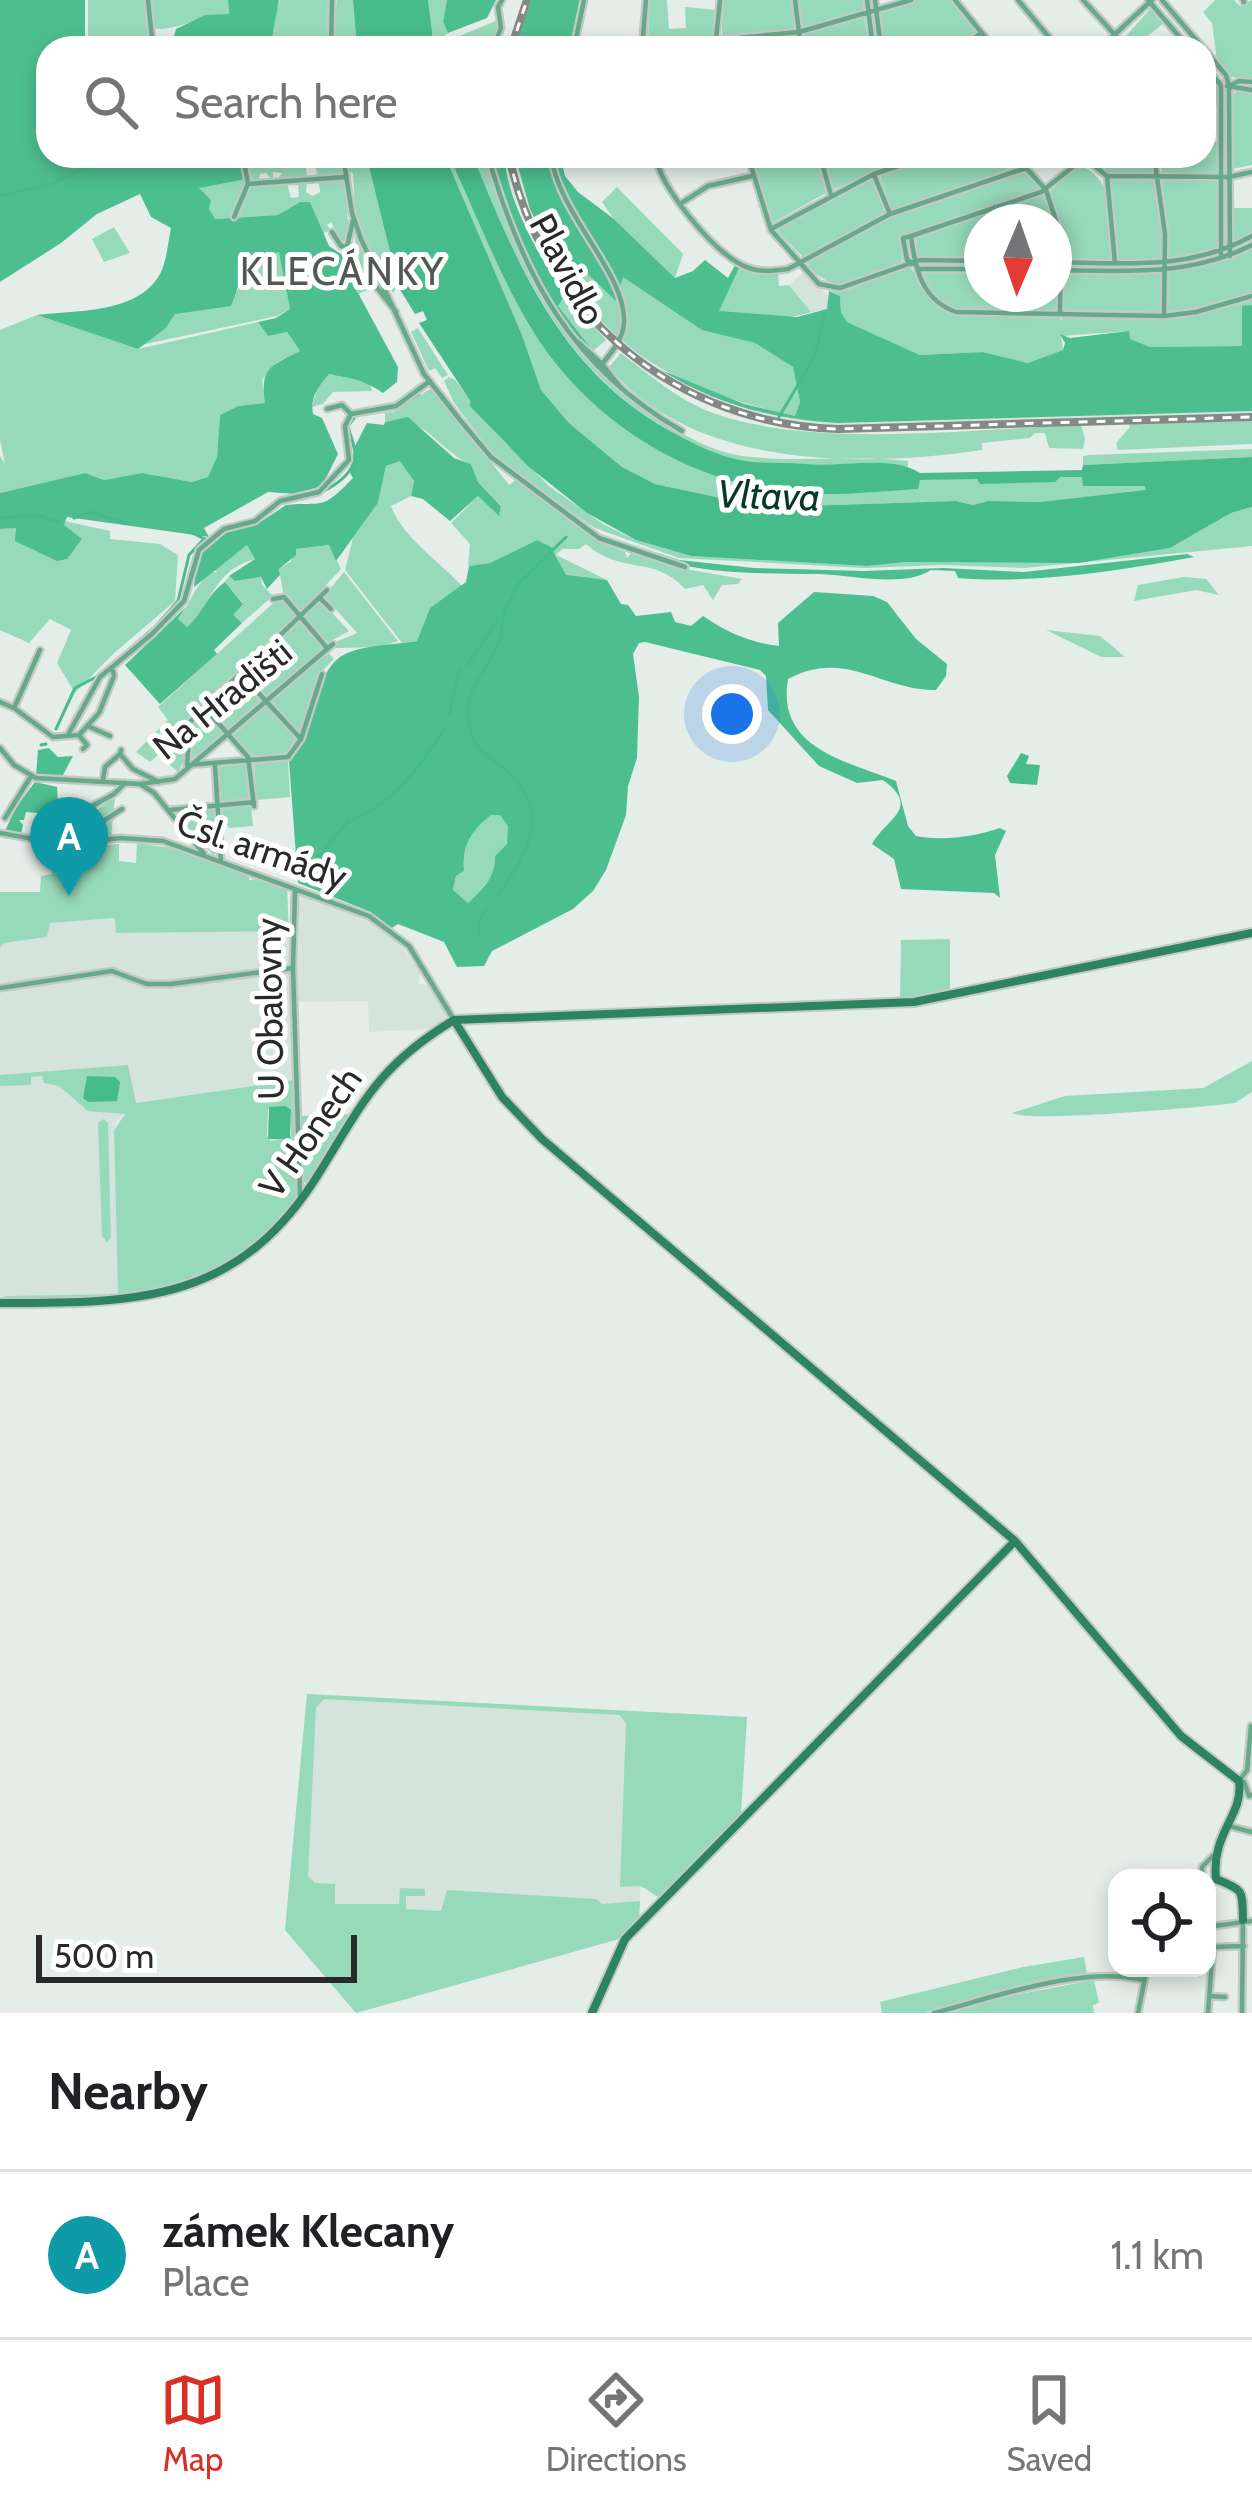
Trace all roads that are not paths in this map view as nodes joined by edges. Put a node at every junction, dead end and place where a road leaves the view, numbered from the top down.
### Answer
1 (148, 0) edge
2 (332, 0) edge
3 (584, 0) edge
4 (646, 0) edge
5 (720, 0) edge
6 (796, 0) edge
7 (871, 0) edge
8 (911, 0) edge
9 (956, 0) edge
10 (1018, 0) edge
11 (1083, 0) edge
12 (1162, 0) edge
13 (1150, 1) edge
14 (500, 4) edge
15 (872, 12) junction
16 (799, 32) junction
17 (981, 33) junction
18 (152, 36) edge
19 (332, 36) edge
20 (498, 36) edge
21 (576, 36) edge
22 (642, 36) edge
23 (716, 36) edge
24 (773, 36) edge
25 (800, 36) edge
26 (875, 36) edge
27 (977, 36) edge
28 (984, 36) edge
29 (1048, 36) edge
30 (1113, 36) joint
31 (1179, 36) edge
32 (1194, 36) edge
33 (1216, 63) edge
34 (1216, 77) edge
35 (1252, 82) edge
36 (1225, 86) junction
37 (1252, 90) edge
38 (245, 168) edge
39 (345, 168) edge
40 (492, 168) edge
41 (553, 168) edge
42 (661, 168) edge
43 (750, 168) edge
44 (823, 168) edge
45 (1026, 168) joint
46 (1069, 168) edge
47 (1097, 168) edge
48 (1155, 168) edge
49 (890, 169) edge
50 (1252, 172) edge
51 (874, 174) junction
52 (752, 176) junction
53 (1107, 176) junction
54 (1156, 176) junction
55 (346, 177) junction
56 (1225, 177) junction
57 (248, 184) junction
58 (1046, 190) junction
59 (831, 195) junction
60 (1003, 204) edge
61 (1051, 204) edge
62 (680, 205) junction
63 (890, 214) junction
64 (234, 217) dead end
65 (964, 217) edge
66 (353, 220) junction
67 (771, 230) junction
68 (332, 232) dead end
69 (1252, 236) edge
70 (1252, 245) edge
71 (1230, 252) junction
72 (1221, 256) junction
73 (964, 261) edge
74 (801, 263) junction
75 (1115, 263) junction
76 (1072, 265) edge
77 (1072, 266) edge
78 (917, 267) junction
79 (964, 268) edge
80 (1164, 268) junction
81 (1252, 296) edge
82 (1060, 314) joint
83 (1164, 316) junction
84 (573, 341) junction
85 (602, 364) junction
86 (433, 383) junction
87 (445, 386) dead end
88 (624, 393) junction
89 (327, 409) dead end
90 (351, 414) junction
91 (682, 431) dead end
92 (685, 567) dead end
93 (327, 590) dead end
94 (320, 598) junction
95 (273, 599) dead end
96 (331, 609) dead end
97 (300, 618) junction
98 (40, 650) dead end
99 (112, 668) junction
100 (241, 674) junction
101 (322, 674) dead end
102 (0, 702) edge
103 (266, 702) junction
104 (14, 708) junction
105 (205, 708) junction
106 (90, 727) junction
107 (70, 733) junction
108 (79, 734) junction
109 (230, 735) junction
110 (110, 736) dead end
111 (301, 739) junction
112 (83, 748) dead end
113 (2, 754) edge
114 (250, 760) junction
115 (215, 764) junction
116 (187, 765) junction
117 (31, 776) junction
118 (104, 780) junction
119 (159, 782) junction
120 (125, 783) junction
121 (140, 784) junction
122 (219, 806) junction
123 (122, 809) dead end
124 (168, 810) junction
125 (4, 818) dead end
126 (76, 818) junction
127 (0, 833) edge
128 (55, 843) junction
129 (204, 854) junction
130 (221, 860) junction
131 (296, 888) junction
132 (1252, 933) edge
133 (293, 968) junction
134 (0, 988) edge
135 (454, 1020) junction
136 (300, 1201) junction
137 (0, 1303) edge
138 (1015, 1540) junction
139 (1250, 1726) edge
140 (1250, 1761) edge
141 (1239, 1781) junction
142 (1247, 1796) edge
143 (1226, 1825) junction
144 (1252, 1832) edge
145 (1210, 1869) edge
146 (1216, 1882) edge
147 (1248, 1920) edge
148 (1216, 1925) edge
149 (1244, 1946) junction
150 (1242, 1976) junction
151 (1144, 1977) edge
152 (1252, 1978) edge
153 (1143, 1980) junction
154 (1209, 1996) junction
155 (1225, 1996) dead end
156 (592, 2013) edge
157 (934, 2013) edge
158 (1138, 2013) edge
159 (1208, 2013) edge
160 (1242, 2013) edge

1 - 18 street
2 - 19 street
3 - 21 street
4 - 22 street
5 - 23 street
6 - 16 street
7 - 15 street
8 - 15 street
9 - 17 street
10 - 29 street
11 - 30 street
12 - 32 street
13 - 30 street
13 - 31 street
14 - 20 street
15 - 16 street
15 - 26 street
16 - 24 street
16 - 25 street
17 - 27 street
17 - 28 street
33 - 36 street
34 - 36 street
35 - 36 street
36 - 37 street
36 - 56 street
38 - 57 street
39 - 55 street
40 - 84 street, Plavidlo
41 - 85 street
42 - 62 street
43 - 52 street
44 - 59 street
45 - 58 street
45 - 63 street
46 - 58 street
47 - 53 street
48 - 54 street
49 - 51 street
50 - 56 street
51 - 59 street
51 - 63 street
52 - 62 street
52 - 67 street
53 - 54 street
53 - 75 street
54 - 56 street
54 - 80 street
55 - 57 street
55 - 66 street
56 - 71 street
56 - 72 street
57 - 64 street
58 - 60 street
58 - 61 street
59 - 67 street
62 - 74 street
63 - 74 street
65 - 78 street
66 - 68 street
66 - 86 street
67 - 74 street
69 - 71 street
70 - 71 street
71 - 72 street
72 - 80 street
73 - 78 street
74 - 78 street
75 - 76 street
75 - 80 street
77 - 80 street
78 - 79 street
78 - 82 street
80 - 83 street
81 - 83 street
82 - 83 street
84 - 85 street, Plavidlo
84 - 88 street, Plavidlo
85 - 88 street, Plavidlo
86 - 87 street
86 - 90 street
86 - 92 street
88 - 91 street, Plavidlo
89 - 90 street
90 - 99 street
93 - 94 street
94 - 96 street
94 - 97 street
95 - 97 street
97 - 100 street
97 - 103 street, Na Hradišti
98 - 104 street
99 - 106 street
99 - 107 street
100 - 103 street
100 - 105 street
101 - 111 street
102 - 104 street
103 - 109 street, Na Hradišti
103 - 111 street
104 - 107 street
105 - 109 street
105 - 116 street
106 - 108 street
106 - 110 street
107 - 108 street
108 - 112 street
109 - 114 street
109 - 116 street, Na Hradišti
111 - 114 street
113 - 117 street
114 - 115 street
114 - 122 street
115 - 116 street
115 - 122 street
116 - 119 street, Na Hradišti
117 - 118 street, Na Hradišti
117 - 125 street
118 - 119 street
118 - 120 street, Na Hradišti
119 - 121 street, Na Hradišti
120 - 121 street, Na Hradišti
120 - 126 street
121 - 124 street
122 - 124 street
122 - 130 street
123 - 126 street
124 - 129 street
126 - 128 street
127 - 128 street, Čsl. armády
128 - 129 street, Čsl. armády
129 - 130 street, Čsl. armády
130 - 131 street, Čsl. armády
131 - 133 street, U Obalovny
131 - 135 street, Čsl. armády
132 - 135 street
133 - 134 street
133 - 136 street, U Obalovny
135 - 136 street, V Honech
135 - 138 street
136 - 137 street, V Honech
138 - 141 street
138 - 156 street
139 - 140 street
140 - 141 street
141 - 142 street
142 - 143 street
143 - 144 street
143 - 145 street
146 - 147 street
147 - 148 street
147 - 149 street
149 - 150 street
149 - 154 street
150 - 152 street
150 - 160 street
151 - 153 street
153 - 157 street
153 - 158 street
154 - 155 street
154 - 159 street

